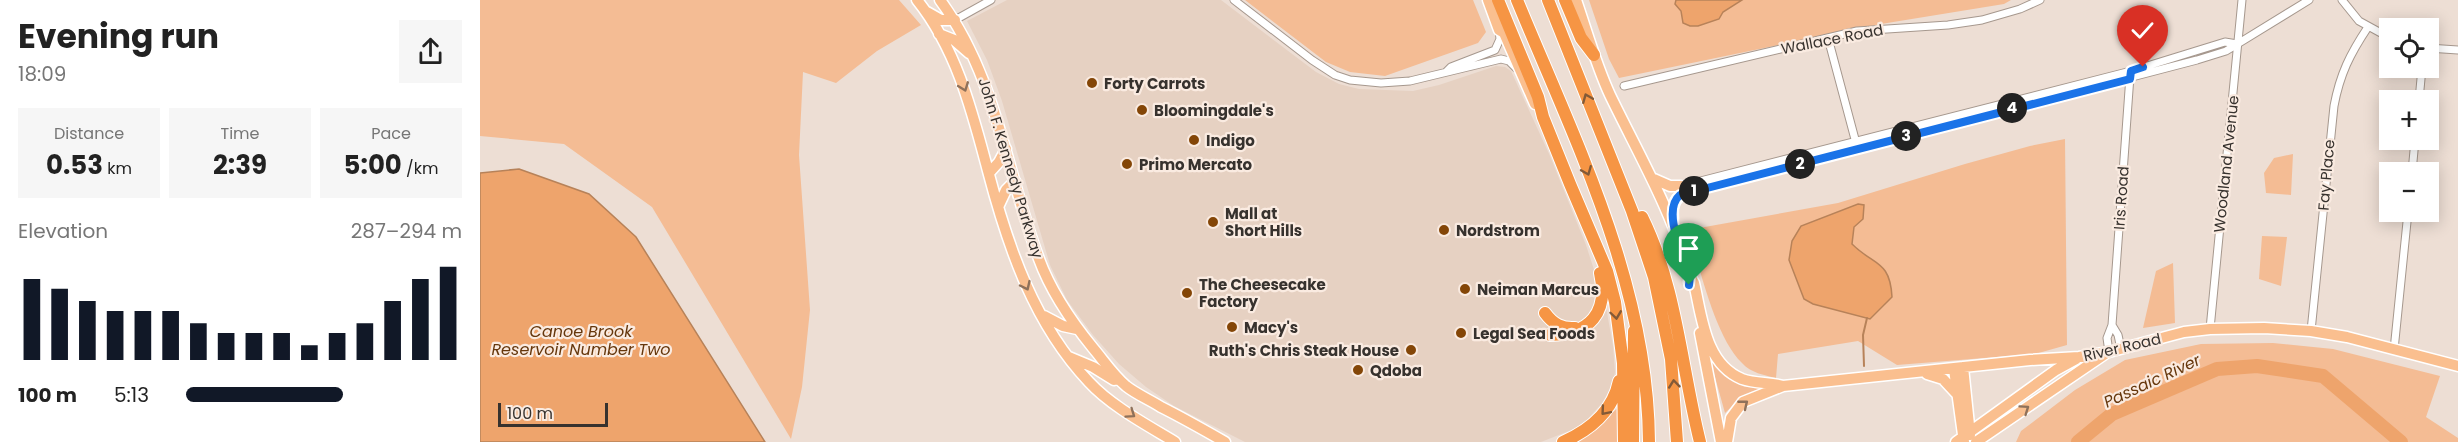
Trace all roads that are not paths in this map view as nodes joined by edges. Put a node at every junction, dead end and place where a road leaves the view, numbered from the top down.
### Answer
1 (917, 0) edge
2 (940, 0) edge
3 (991, 0) edge
4 (1234, 0) edge
5 (1488, 0) edge
6 (1498, 0) edge
7 (1517, 0) edge
8 (1548, 0) edge
9 (1565, 0) edge
10 (1576, 0) edge
11 (2040, 0) edge
12 (2242, 0) edge
13 (2308, 0) edge
14 (2342, 0) edge
15 (926, 12) junction
16 (955, 20) junction
17 (2368, 27) junction
18 (1499, 30) junction
19 (2379, 32) edge
20 (939, 34) junction
21 (1828, 38) junction
22 (2237, 44) junction
23 (2439, 49) edge
24 (2458, 51) edge
25 (1594, 55) junction
26 (976, 59) junction
27 (1446, 72) junction
28 (1520, 72) junction
29 (2131, 75) junction
30 (1624, 86) dead end
31 (1543, 117) junction
32 (1602, 137) junction
33 (1856, 144) junction
34 (1006, 149) junction
35 (988, 173) junction
36 (1654, 178) junction
37 (1015, 181) junction
38 (1682, 190) junction
39 (999, 205) junction
40 (1673, 222) junction
41 (2407, 222) edge
42 (1592, 240) junction
43 (1690, 276) junction
44 (1635, 312) junction
45 (1545, 313) dead end
46 (1041, 314) junction
47 (1588, 324) junction
48 (2112, 325) junction
49 (2210, 328) junction
50 (1077, 329) junction
51 (2311, 331) junction
52 (1550, 335) dead end
53 (2121, 349) junction
54 (2394, 350) junction
55 (2109, 352) junction
56 (1068, 357) junction
57 (2079, 357) junction
58 (1623, 363) junction
59 (2458, 366) edge
60 (1959, 368) junction
61 (1912, 373) junction
62 (1783, 386) junction
63 (1127, 387) junction
64 (1956, 393) junction
65 (1206, 431) junction
66 (1964, 439) edge
67 (1175, 442) edge
68 (1213, 442) edge
69 (1226, 442) edge
70 (1563, 442) edge
71 (1624, 442) edge
72 (1633, 442) edge
73 (1649, 442) edge
74 (1677, 442) edge
75 (1700, 442) edge
76 (1721, 442) edge
77 (1727, 442) edge
78 (1977, 442) edge

1 - 15 main road, John F. Kennedy Parkway
2 - 16 main road, John F. Kennedy Parkway
3 - 16 street
4 - 27 street
5 - 18 main road
6 - 31 highway
7 -> 44 highway
32 -> 8 highway
9 - 25 highway
10 - 25 main road
11 - 21 street, Wallace Road
12 - 22 street, Woodland Avenue
13 - 22 street
14 - 17 street
15 - 16 main road
15 - 20 main road, John F. Kennedy Parkway
16 - 26 main road, John F. Kennedy Parkway
17 - 19 street
17 - 51 street, Fay Place
18 - 27 street
18 - 28 main road
20 - 26 main road
20 -> 35 main road, John F. Kennedy Parkway
21 - 30 street, Wallace Road
21 - 33 street
22 - 29 street
22 - 49 street, Woodland Avenue
23 - 24 street
25 - 36 main road
26 - 34 main road, John F. Kennedy Parkway
27 - 28 street
28 - 31 main road
29 - 33 street
29 - 48 street, Iris Road
31 - 42 highway
74 -> 32 highway
32 - 75 highway
33 - 38 street
34 - 35 main road
34 - 37 main road, John F. Kennedy Parkway
35 - 39 main road, John F. Kennedy Parkway
36 - 38 main road
36 - 40 main road
37 - 39 main road
37 - 50 main road, John F. Kennedy Parkway
38 - 40 main road
39 -> 46 main road, John F. Kennedy Parkway
40 - 43 main road
41 - 54 street
42 - 47 highway
42 -> 58 highway
43 - 62 main road, River Road
43 - 76 main road
44 - 72 highway
44 - 73 highway
45 - 47 highway
46 - 50 main road
46 - 56 main road, John F. Kennedy Parkway
47 - 52 highway
48 - 53 street, Iris Road
48 - 55 street, Iris Road
49 - 51 main road, River Road
49 - 53 main road, River Road
50 - 63 main road, John F. Kennedy Parkway
51 - 54 main road, River Road
53 - 55 main road, River Road
54 - 59 main road, River Road
55 - 57 main road, River Road
78 -> 55 main road
56 - 63 main road
56 -> 67 main road, John F. Kennedy Parkway
57 - 60 main road, River Road
57 - 66 main road
58 -> 70 highway
58 - 71 highway
60 - 61 main road, River Road
60 - 64 main road
60 - 66 main road
61 - 62 main road, River Road
61 - 64 main road
77 -> 62 main road, River Road
63 - 65 main road, John F. Kennedy Parkway
64 - 66 main road
65 - 68 main road
65 - 69 main road, John F. Kennedy Parkway

